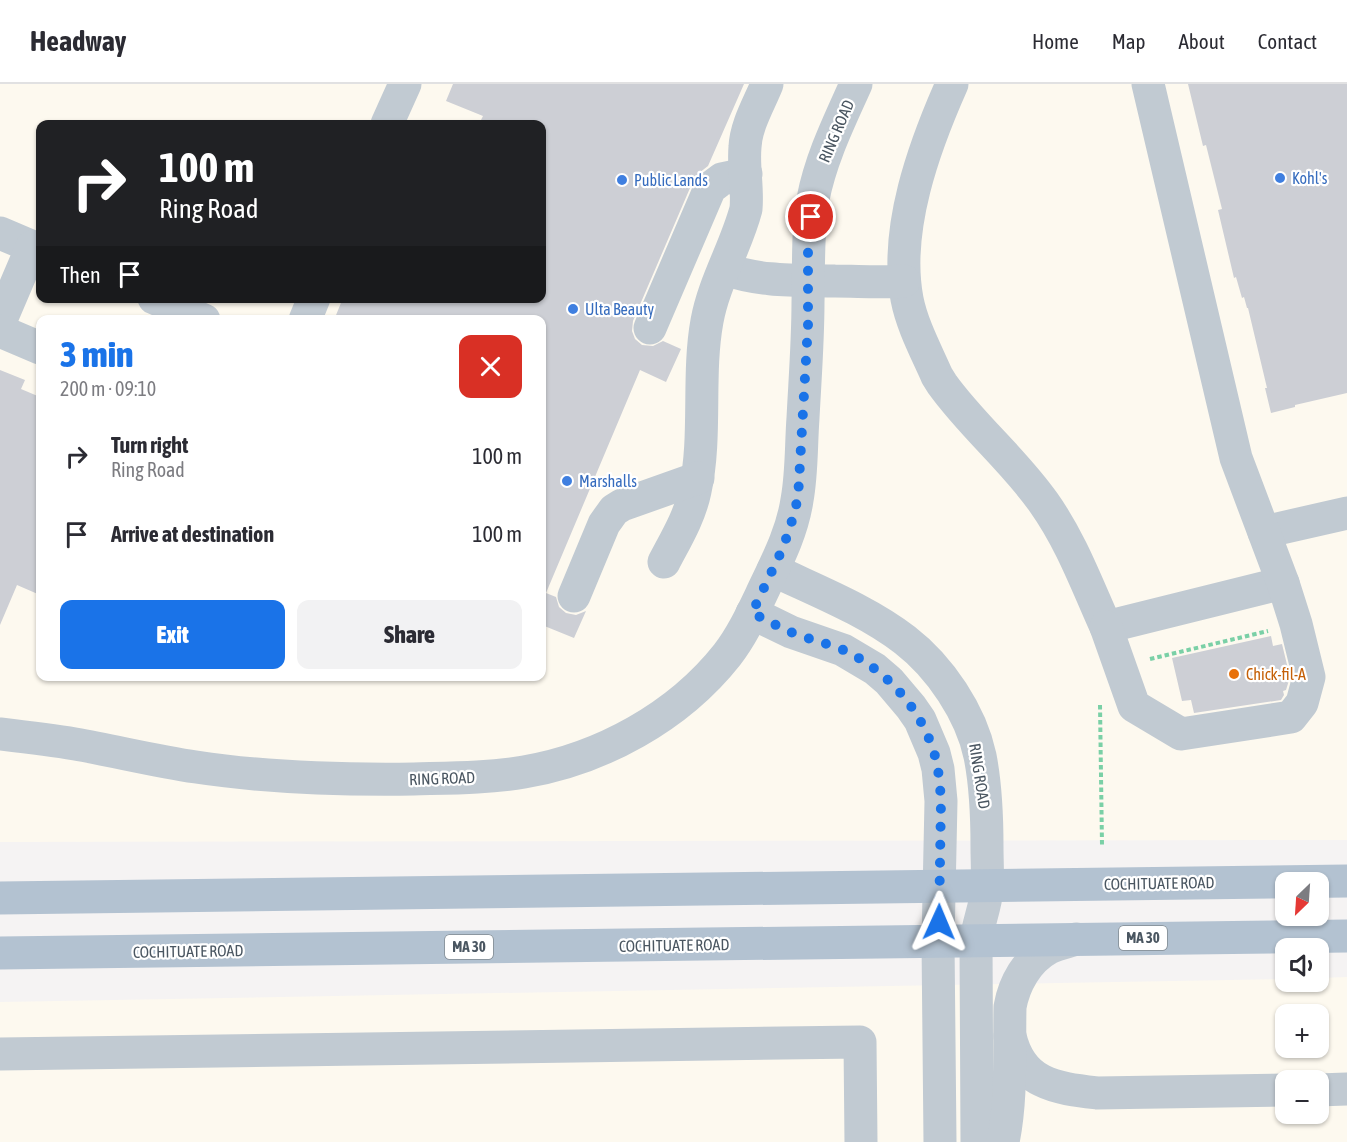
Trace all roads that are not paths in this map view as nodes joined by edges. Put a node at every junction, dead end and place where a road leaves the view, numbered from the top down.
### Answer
1 (405, 84) edge
2 (767, 84) edge
3 (856, 84) edge
4 (952, 84) edge
5 (1148, 84) edge
6 (389, 120) edge
7 (746, 174) junction
8 (0, 233) edge
9 (36, 249) edge
10 (724, 269) junction
11 (808, 280) junction
12 (904, 281) junction
13 (165, 303) edge
14 (193, 315) edge
15 (0, 322) edge
16 (650, 328) dead end
17 (0, 331) edge
18 (36, 346) edge
19 (698, 478) junction
20 (1347, 513) edge
21 (1264, 532) junction
22 (664, 562) dead end
23 (773, 570) junction
24 (1283, 583) junction
25 (574, 596) dead end
26 (752, 613) junction
27 (1106, 627) junction
28 (0, 717) edge
29 (0, 734) edge
30 (74, 744) junction
31 (0, 876) edge
32 (1347, 881) edge
33 (940, 885) junction
34 (988, 885) junction
35 (213, 895) junction
36 (0, 898) edge
37 (1347, 936) edge
38 (1076, 939) junction
39 (938, 941) junction
40 (976, 941) junction
41 (0, 953) edge
42 (1010, 1036) junction
43 (0, 1054) edge
44 (1347, 1089) edge
45 (1275, 1090) edge
46 (1329, 1090) edge
47 (861, 1142) edge
48 (940, 1142) edge
49 (977, 1142) edge
50 (1003, 1142) edge

1 - 6 street
2 - 7 street
3 - 11 street, RING ROAD
4 - 12 street
5 - 21 street
7 - 10 street
7 - 16 street
8 - 9 street
9 - 15 street
10 - 11 street
10 - 19 street
11 - 12 street
11 - 23 street, RING ROAD
12 - 27 street
13 - 14 street
17 - 18 street
19 - 22 street
19 - 25 street
20 - 21 street
21 - 24 street
23 - 26 street, RING ROAD
23 - 34 street, RING ROAD
24 - 27 street
24 - 27 street
26 - 30 street, RING ROAD
26 - 33 street
28 - 30 street, RING ROAD
29 - 30 street, RING ROAD
31 - 35 main road
32 - 34 main road, COCHITUATE ROAD
33 - 34 main road, COCHITUATE ROAD
33 - 35 main road, COCHITUATE ROAD
33 - 39 street
34 - 40 street, RING ROAD
35 - 36 main road, COCHITUATE ROAD
37 - 38 main road, COCHITUATE ROAD / MA 30
38 - 40 main road, COCHITUATE ROAD / MA 30
38 - 42 street
39 - 40 main road, COCHITUATE ROAD / MA 30
39 - 41 main road, COCHITUATE ROAD / MA 30
39 - 48 street
40 - 49 street, RING ROAD
42 - 45 street
42 - 50 street
43 - 47 street
44 - 46 street

